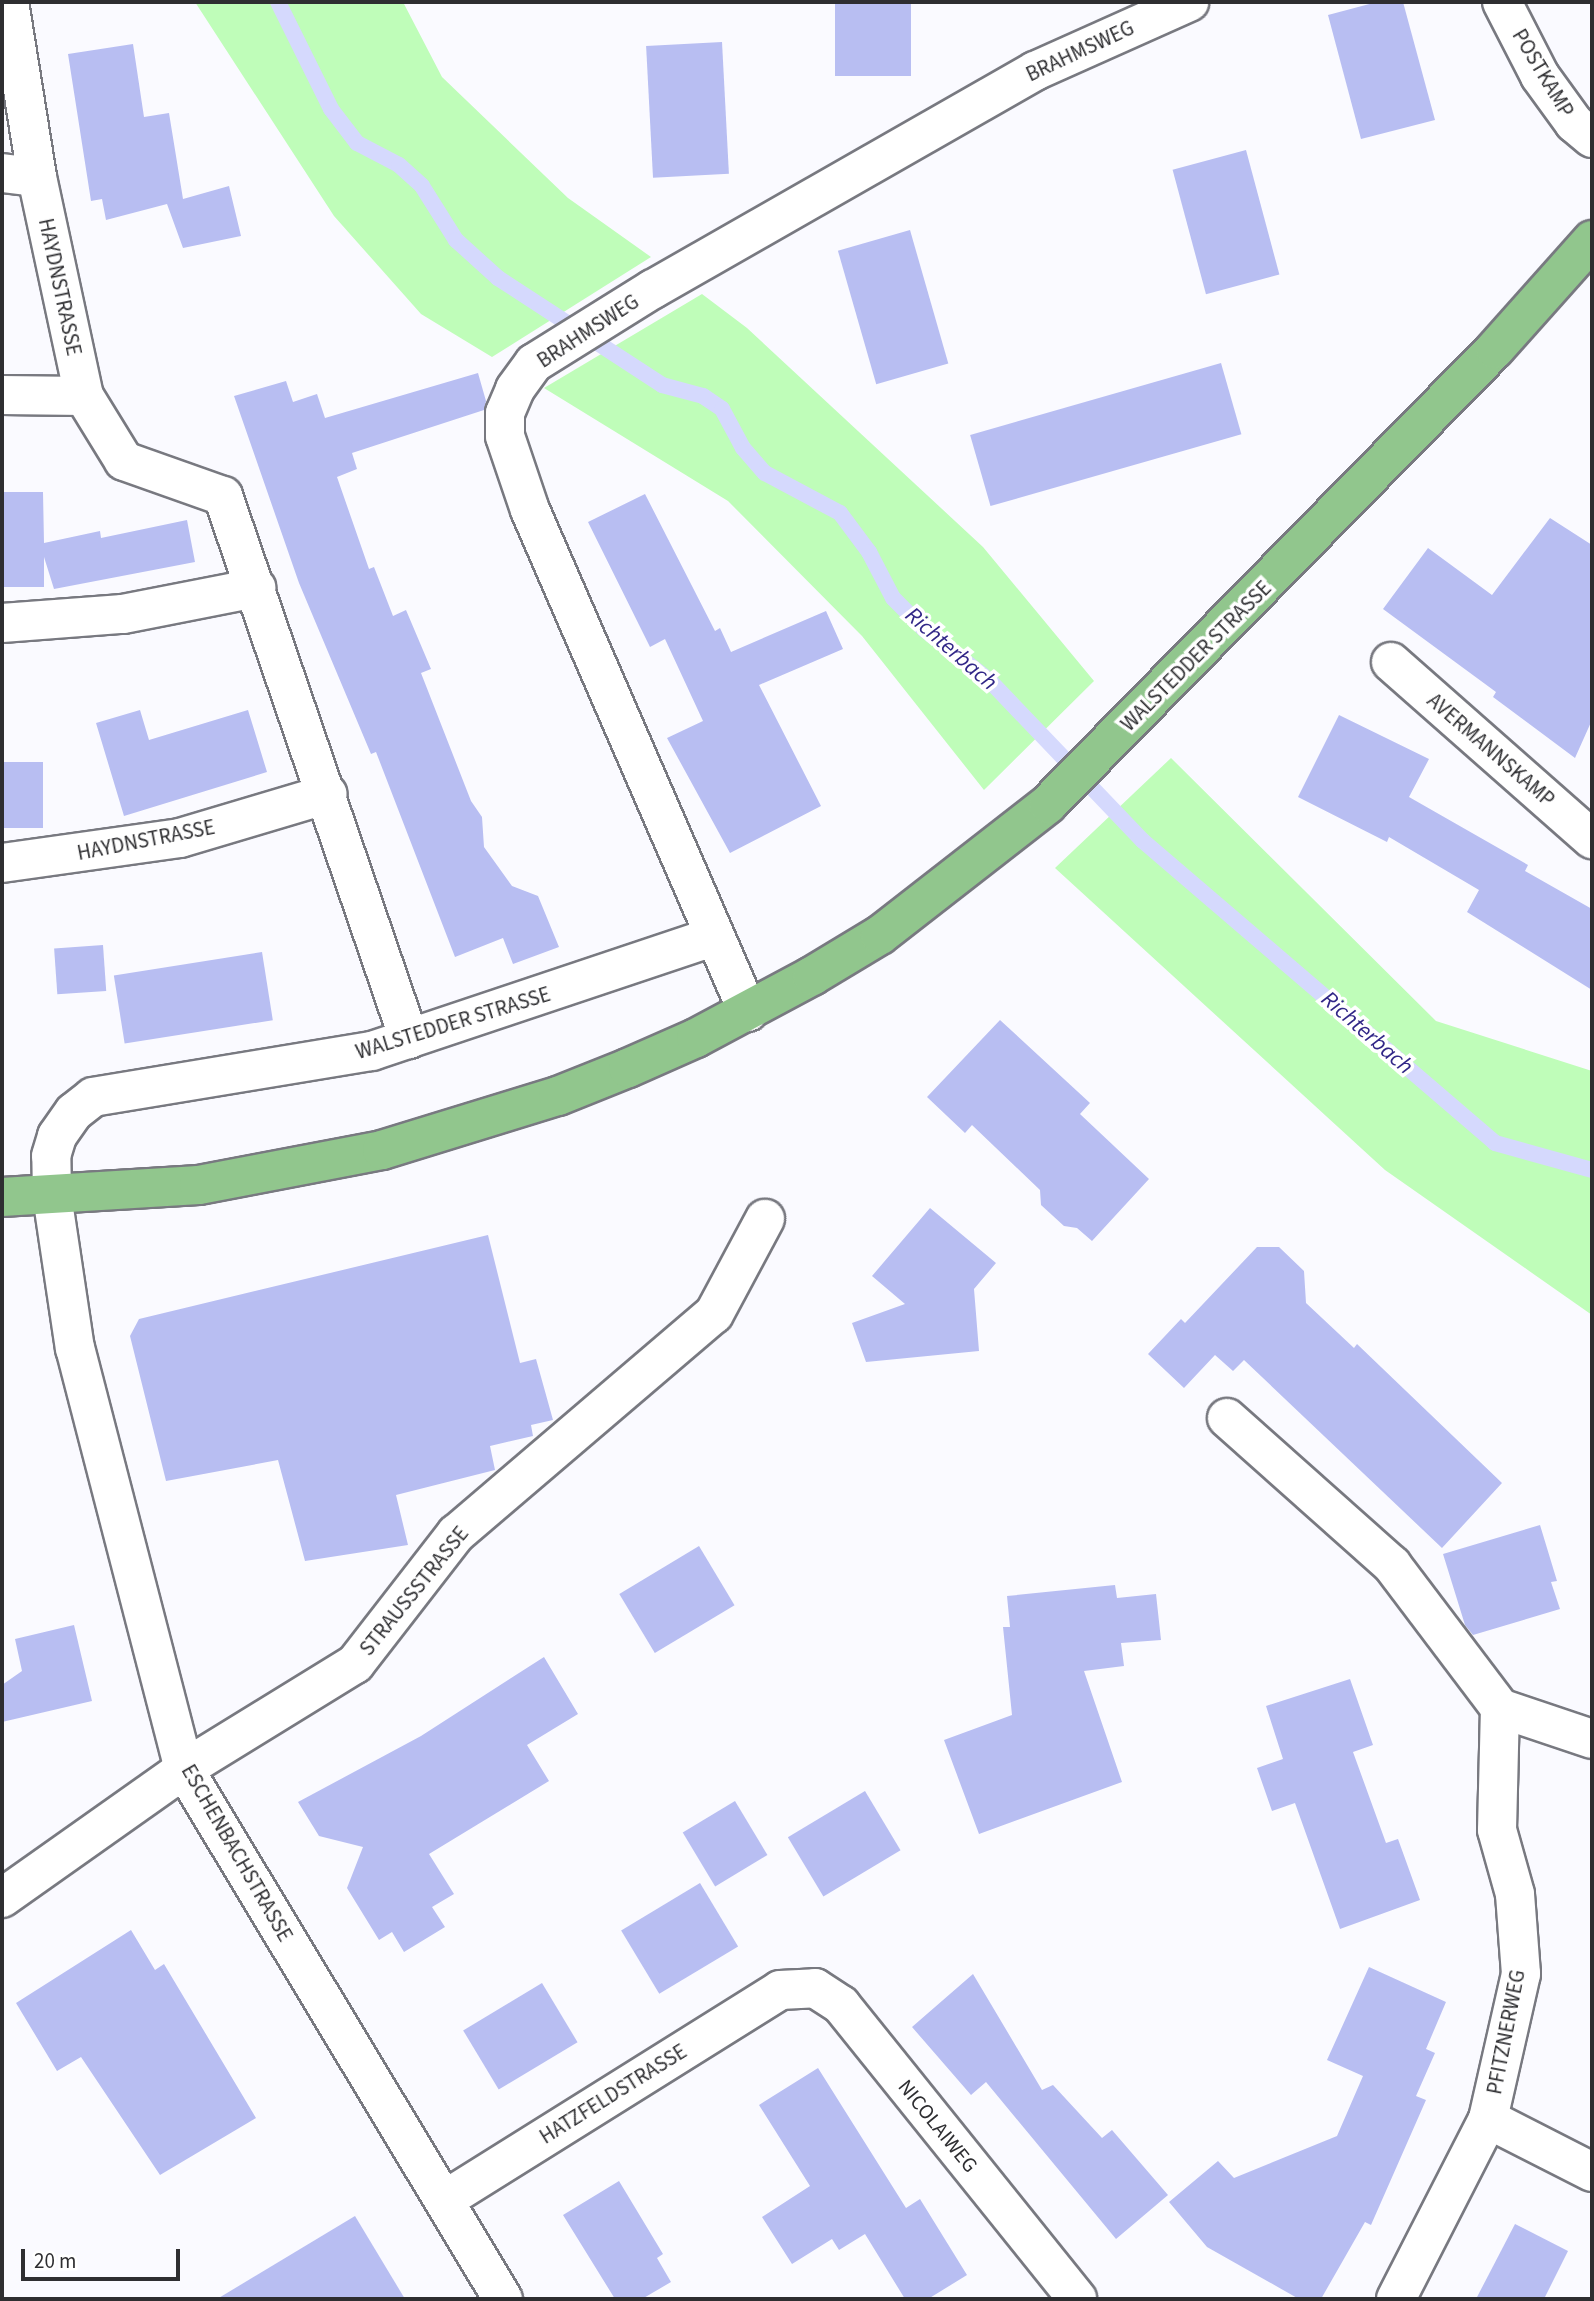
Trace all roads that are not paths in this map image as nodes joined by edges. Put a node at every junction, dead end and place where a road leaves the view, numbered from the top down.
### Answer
1 (9, 2) edge
2 (1189, 2) edge
3 (1502, 2) edge
4 (1592, 138) edge
5 (19, 175) edge
6 (1592, 240) edge
7 (2, 395) edge
8 (84, 396) junction
9 (256, 588) junction
10 (2, 623) edge
11 (1391, 662) dead end
12 (328, 794) junction
13 (1592, 839) edge
14 (2, 863) edge
15 (712, 937) junction
16 (748, 1012) junction
17 (409, 1040) junction
18 (52, 1195) junction
19 (2, 1197) edge
20 (765, 1219) dead end
21 (1227, 1418) dead end
22 (1500, 1708) junction
23 (1592, 1740) edge
24 (184, 1769) junction
25 (2, 1898) edge
26 (780, 1990) joint
27 (1488, 2119) junction
28 (1592, 2172) edge
29 (446, 2199) junction
30 (503, 2299) edge
31 (1077, 2299) edge
32 (1396, 2299) edge

1 - 5 street, HAYDNSTRASSE
2 - 15 street, BRAHMSWEG
3 - 4 street, POSTKAMP
5 - 8 street, HAYDNSTRASSE
6 - 16 main road, WALSTEDDER STRASSE
7 - 8 street
8 - 9 street, HAYDNSTRASSE
9 - 10 street
9 - 12 street, HAYDNSTRASSE
11 - 13 street, AVERMANNSKAMP
12 - 14 street, HAYDNSTRASSE
12 - 17 street, HAYDNSTRASSE
15 - 16 street
15 - 17 street, WALSTEDDER STRASSE
16 - 18 main road, WALSTEDDER STRASSE
17 - 18 street, WALSTEDDER STRASSE
18 - 19 main road, WALSTEDDER STRASSE
18 - 24 street, ESCHENBACHSTRASSE
20 - 24 street, STRAUSSSTRASSE
21 - 22 street
22 - 23 street
22 - 27 street, PFITZNERWEG
24 - 25 street, STRAUSSSTRASSE
24 - 29 street, ESCHENBACHSTRASSE
26 - 29 street, HATZFELDSTRASSE
26 - 31 street, NICOLAIWEG
27 - 28 street, PFITZNERWEG
27 - 32 street, PFITZNERWEG
29 - 30 street, ESCHENBACHSTRASSE

